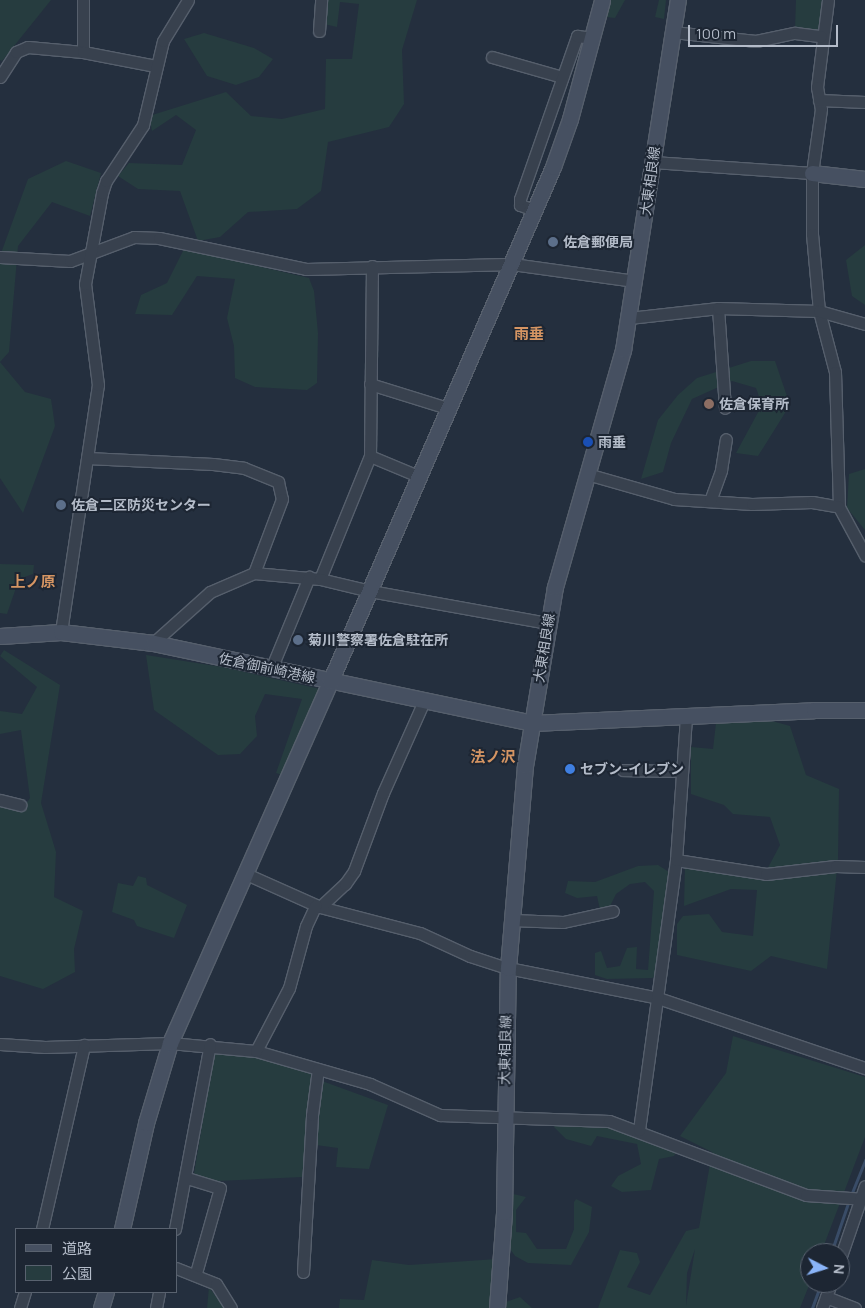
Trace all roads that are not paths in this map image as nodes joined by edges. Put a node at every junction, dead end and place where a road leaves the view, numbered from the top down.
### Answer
1 (82, 0) edge
2 (188, 0) edge
3 (321, 0) edge
4 (602, 0) edge
5 (678, 0) edge
6 (828, 0) edge
7 (320, 31) dead end
8 (672, 32) junction
9 (821, 36) junction
10 (593, 38) junction
11 (83, 52) junction
12 (492, 57) dead end
13 (156, 66) junction
14 (0, 77) edge
15 (562, 77) junction
16 (819, 100) junction
17 (865, 102) edge
18 (652, 162) junction
19 (812, 173) junction
20 (865, 179) edge
21 (534, 210) junction
22 (91, 255) junction
23 (0, 257) edge
24 (512, 264) junction
25 (372, 266) junction
26 (635, 281) junction
27 (718, 308) junction
28 (819, 310) junction
29 (629, 318) junction
30 (865, 324) edge
31 (370, 384) junction
32 (447, 408) junction
33 (725, 408) dead end
34 (726, 439) dead end
35 (370, 456) junction
36 (87, 458) junction
37 (587, 474) junction
38 (418, 476) junction
39 (710, 502) junction
40 (839, 507) junction
41 (865, 555) edge
42 (254, 573) junction
43 (314, 578) junction
44 (370, 591) junction
45 (548, 623) junction
46 (61, 632) junction
47 (0, 636) edge
48 (153, 643) junction
49 (271, 669) junction
50 (330, 682) junction
51 (424, 701) junction
52 (865, 710) edge
53 (686, 716) junction
54 (532, 723) junction
55 (623, 770) dead end
56 (682, 771) junction
57 (0, 800) edge
58 (20, 805) dead end
59 (676, 860) junction
60 (865, 866) edge
61 (244, 873) junction
62 (318, 906) junction
63 (613, 911) dead end
64 (512, 920) junction
65 (508, 968) junction
66 (658, 998) junction
67 (170, 1042) junction
68 (0, 1044) edge
69 (210, 1044) junction
70 (84, 1045) junction
71 (256, 1051) junction
72 (865, 1068) edge
73 (318, 1069) junction
74 (504, 1116) junction
75 (639, 1130) junction
76 (187, 1178) junction
77 (865, 1186) edge
78 (856, 1199) edge
79 (42, 1228) edge
80 (122, 1228) edge
81 (175, 1228) edge
82 (844, 1243) edge
83 (178, 1269) edge
84 (303, 1272) dead end
85 (196, 1274) junction
86 (25, 1293) edge
87 (106, 1293) edge
88 (159, 1293) edge
89 (827, 1293) edge
90 (826, 1296) junction
91 (853, 1306) edge
92 (20, 1308) edge
93 (102, 1308) edge
94 (156, 1308) edge
95 (231, 1308) edge
96 (497, 1308) edge
97 (822, 1308) edge
98 (862, 1308) edge

1 - 11 street
2 - 13 street
3 - 7 street
4 - 10 main road
5 - 8 main road, 大東相良線
6 - 9 street
8 - 9 street
8 - 18 main road, 大東相良線
9 - 16 street
10 - 15 street
10 - 21 main road
11 - 13 street
11 - 14 street
12 - 15 street
13 - 22 street
15 - 21 street
16 - 17 street
16 - 19 street
18 - 19 street
18 - 26 main road, 大東相良線
19 - 20 main road
19 - 28 street
21 - 24 main road
22 - 23 street
22 - 25 street
22 - 36 street
24 - 25 street
24 - 26 street
24 - 32 main road
25 - 31 street
26 - 29 main road, 大東相良線
27 - 28 street
27 - 29 street
27 - 33 street
28 - 30 street
28 - 40 street
29 - 37 main road, 大東相良線
31 - 32 street
31 - 35 street
32 - 38 main road
34 - 39 street
35 - 38 street
35 - 43 street
36 - 42 street
36 - 46 street
37 - 39 street
37 - 45 main road, 大東相良線
38 - 44 main road
39 - 40 street
40 - 41 street
42 - 43 street
42 - 48 street
43 - 44 street
43 - 49 street
44 - 45 street
44 - 50 main road
45 - 54 main road, 大東相良線
46 - 47 main road, 佐倉御前崎港線
46 - 48 main road, 佐倉御前崎港線
48 - 49 main road, 佐倉御前崎港線
49 - 50 main road, 佐倉御前崎港線
50 - 51 main road, 佐倉御前崎港線
50 - 61 main road
51 - 54 main road, 佐倉御前崎港線
51 - 62 street
52 - 53 main road, 佐倉御前崎港線
53 - 54 main road, 佐倉御前崎港線
53 - 56 street
54 - 64 main road, 大東相良線
55 - 56 street
56 - 59 street
57 - 58 street
59 - 60 street
59 - 66 street
61 - 62 street
61 - 67 main road
62 - 65 street
62 - 71 street
63 - 64 street
64 - 65 main road, 大東相良線
65 - 66 street
65 - 74 main road, 大東相良線
66 - 72 street
66 - 75 street
67 - 69 street
67 - 70 street
67 - 80 main road
68 - 70 street
69 - 71 street
69 - 76 street
70 - 79 street
71 - 73 street
73 - 74 street
73 - 84 street
74 - 75 street
74 - 96 main road, 大東相良線
75 - 78 street
76 - 81 street
76 - 85 street
77 - 78 street
78 - 82 street
83 - 85 street
85 - 95 street
86 - 92 street
87 - 93 main road
88 - 94 street
89 - 90 street
90 - 91 street
90 - 97 street
91 - 98 street

